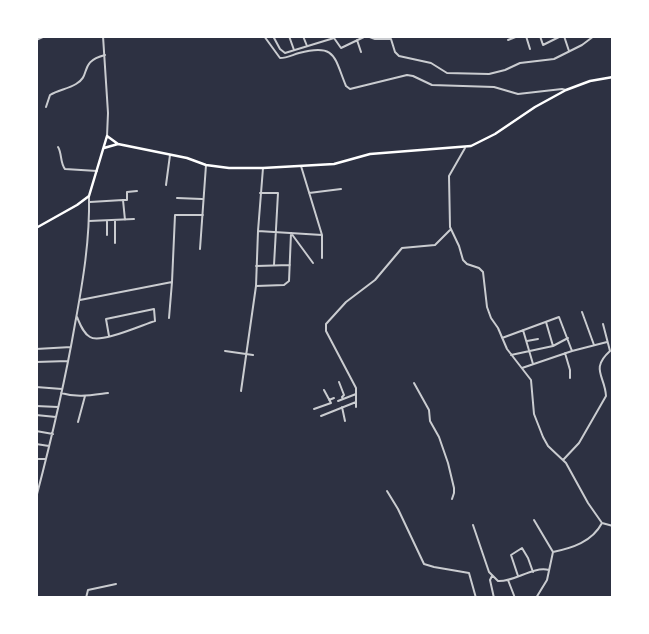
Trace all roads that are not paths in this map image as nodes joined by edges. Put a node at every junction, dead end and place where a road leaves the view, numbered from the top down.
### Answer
1 (44, 36) edge
2 (103, 36) edge
3 (264, 36) edge
4 (278, 36) edge
5 (289, 36) edge
6 (303, 36) edge
7 (322, 36) edge
8 (366, 36) edge
9 (518, 36) edge
10 (526, 36) edge
11 (540, 36) edge
12 (562, 36) edge
13 (594, 36) edge
14 (273, 37) edge
15 (513, 37) edge
16 (383, 38) edge
17 (36, 40) edge
18 (357, 40) junction
19 (508, 40) dead end
20 (323, 41) junction
21 (307, 46) junction
22 (530, 49) dead end
23 (294, 50) junction
24 (569, 51) junction
25 (361, 52) dead end
26 (105, 55) junction
27 (613, 77) edge
28 (566, 90) junction
29 (46, 107) dead end
30 (107, 136) junction
31 (118, 144) junction
32 (58, 147) dead end
33 (104, 148) junction
34 (464, 148) junction
35 (170, 154) junction
36 (206, 165) junction
37 (301, 166) junction
38 (263, 168) junction
39 (98, 171) junction
40 (166, 185) dead end
41 (341, 189) dead end
42 (137, 191) dead end
43 (260, 193) junction
44 (309, 193) junction
45 (90, 196) junction
46 (177, 198) dead end
47 (203, 199) junction
48 (123, 200) junction
49 (90, 202) junction
50 (202, 215) junction
51 (134, 219) dead end
52 (115, 220) junction
53 (125, 220) junction
54 (89, 221) junction
55 (107, 221) junction
56 (36, 228) edge
57 (450, 230) junction
58 (258, 231) junction
59 (275, 233) junction
60 (291, 233) junction
61 (107, 235) dead end
62 (322, 235) junction
63 (116, 243) dead end
64 (200, 249) dead end
65 (322, 258) dead end
66 (313, 263) dead end
67 (274, 265) junction
68 (290, 265) junction
69 (256, 266) junction
70 (172, 282) junction
71 (256, 286) junction
72 (80, 300) junction
73 (582, 312) dead end
74 (77, 317) junction
75 (169, 318) dead end
76 (546, 322) junction
77 (603, 324) dead end
78 (523, 329) junction
79 (108, 336) junction
80 (502, 338) junction
81 (568, 338) junction
82 (538, 339) dead end
83 (527, 341) junction
84 (608, 342) junction
85 (594, 345) junction
86 (553, 346) junction
87 (71, 347) junction
88 (36, 349) edge
89 (530, 350) junction
90 (224, 351) dead end
91 (572, 351) junction
92 (565, 353) junction
93 (246, 354) junction
94 (253, 355) dead end
95 (512, 355) junction
96 (68, 361) junction
97 (36, 362) edge
98 (533, 364) junction
99 (522, 368) junction
100 (570, 378) dead end
101 (339, 382) dead end
102 (414, 383) dead end
103 (36, 387) edge
104 (62, 389) junction
105 (324, 390) dead end
106 (241, 391) dead end
107 (61, 393) junction
108 (108, 393) dead end
109 (356, 394) junction
110 (86, 396) junction
111 (334, 398) dead end
112 (343, 399) junction
113 (329, 400) junction
114 (338, 401) dead end
115 (356, 402) junction
116 (36, 406) edge
117 (58, 407) junction
118 (342, 407) junction
119 (356, 407) dead end
120 (314, 409) dead end
121 (36, 415) edge
122 (321, 416) dead end
123 (56, 417) junction
124 (345, 421) dead end
125 (78, 422) dead end
126 (36, 431) edge
127 (52, 434) junction
128 (36, 444) edge
129 (50, 446) junction
130 (36, 459) edge
131 (47, 459) junction
132 (563, 460) junction
133 (387, 491) dead end
134 (36, 498) edge
135 (452, 499) dead end
136 (534, 520) dead end
137 (602, 524) junction
138 (472, 525) dead end
139 (613, 526) edge
140 (553, 552) junction
141 (549, 570) junction
142 (533, 572) junction
143 (492, 576) junction
144 (518, 576) junction
145 (508, 580) junction
146 (116, 584) dead end
147 (86, 598) edge
148 (476, 598) edge
149 (494, 598) edge
150 (515, 598) edge
151 (536, 598) edge

1 - 17 street
2 - 26 street
3 - 28 street
4 - 14 street
5 - 23 street
6 - 21 street
7 - 20 street
8 - 16 street
8 - 18 street
9 - 15 street
10 - 22 street
11 - 12 street
12 - 24 street
13 - 24 street
14 - 23 street
15 - 19 street
16 - 24 street
18 - 20 street
18 - 25 street
20 - 21 street
21 - 23 street
26 - 29 street
26 - 30 street
27 - 28 main road
28 - 34 main road
30 - 31 main road
30 - 33 main road
31 - 33 main road
31 - 35 main road
32 - 39 street
33 - 39 main road
34 - 37 main road
34 - 57 street
35 - 36 main road
35 - 40 street
36 - 38 main road
36 - 47 street
37 - 38 main road
37 - 44 street
38 - 43 street
39 - 45 main road
41 - 44 street
42 - 48 street
43 - 58 street
43 - 59 street
44 - 62 street
45 - 49 street
45 - 56 main road
46 - 47 street
47 - 50 street
48 - 49 street
48 - 53 street
49 - 54 street
50 - 64 street
50 - 70 street
51 - 53 street
52 - 53 street
52 - 55 street
52 - 63 street
54 - 55 street
54 - 72 street
55 - 61 street
57 - 80 street
57 - 109 street
58 - 59 street
58 - 69 street
59 - 60 street
59 - 67 street
60 - 62 street
60 - 66 street
60 - 68 street
62 - 65 street
67 - 68 street
67 - 69 street
68 - 71 street
69 - 71 street
70 - 72 street
70 - 75 street
71 - 93 street
72 - 74 street
73 - 85 street
74 - 79 street
74 - 87 street
76 - 78 street
76 - 81 street
76 - 86 street
77 - 84 street
78 - 80 street
78 - 83 street
79 - 79 street
80 - 95 street
81 - 86 street
81 - 91 street
82 - 83 street
83 - 89 street
84 - 85 street
84 - 132 street
85 - 91 street
86 - 89 street
87 - 88 street
87 - 96 street
89 - 95 street
89 - 98 street
90 - 93 street
91 - 92 street
92 - 98 street
92 - 100 street
93 - 94 street
93 - 106 street
95 - 99 street
96 - 97 street
96 - 104 street
98 - 99 street
99 - 132 street
101 - 112 street
102 - 135 street
103 - 104 street
104 - 107 street
105 - 113 street
107 - 110 street
107 - 117 street
108 - 110 street
109 - 112 street
109 - 115 street
110 - 125 street
111 - 113 street
112 - 114 street
113 - 120 street
115 - 118 street
115 - 119 street
116 - 117 street
117 - 123 street
118 - 122 street
118 - 124 street
121 - 123 street
123 - 127 street
126 - 127 street
127 - 129 street
128 - 129 street
129 - 131 street
130 - 131 street
131 - 134 street
132 - 137 street
133 - 148 street
136 - 140 street
137 - 139 street
137 - 140 street
138 - 143 street
140 - 141 street
141 - 142 street
141 - 151 street
142 - 144 street
142 - 144 street
143 - 145 street
143 - 149 street
144 - 145 street
145 - 150 street
146 - 147 street

